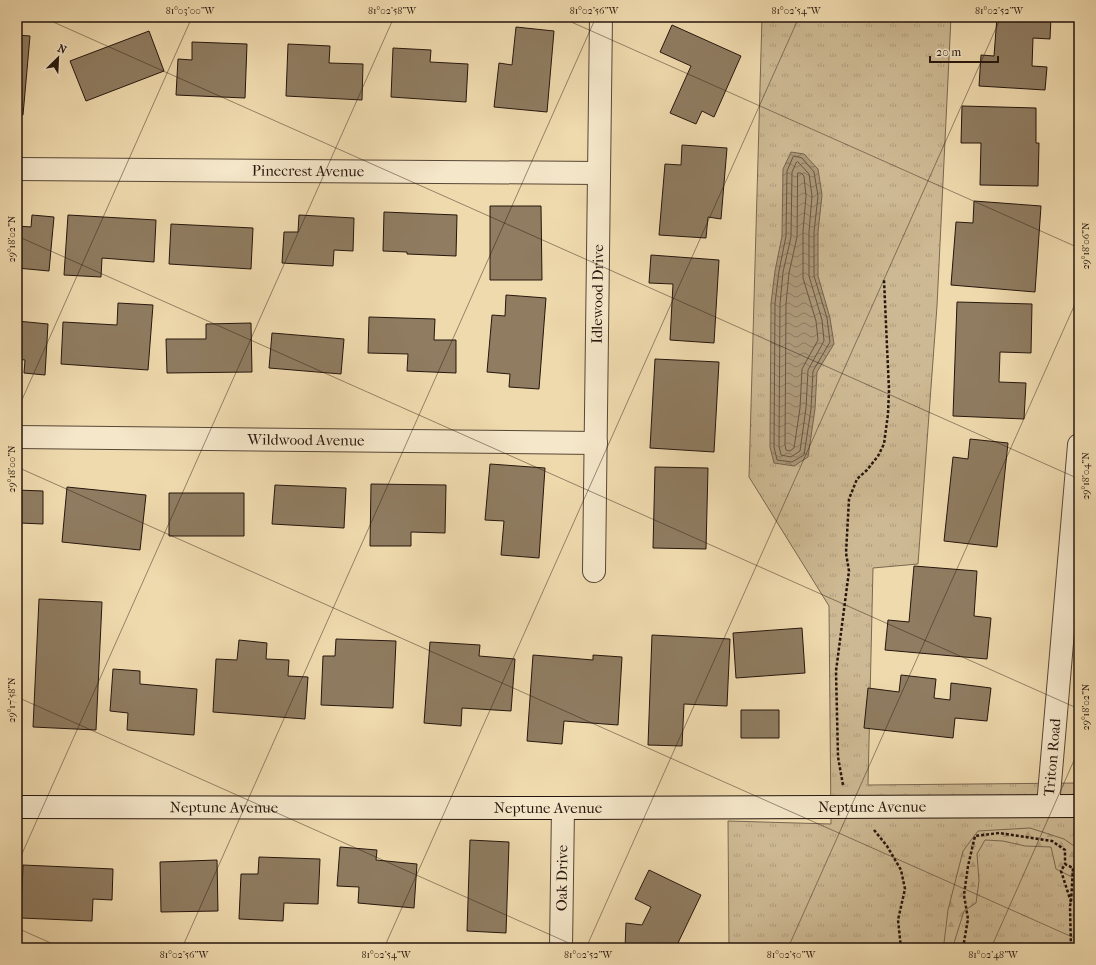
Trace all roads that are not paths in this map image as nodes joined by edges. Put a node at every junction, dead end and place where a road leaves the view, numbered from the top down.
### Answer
1 (602, 17) edge
2 (17, 169) edge
3 (599, 173) junction
4 (17, 437) edge
5 (596, 443) junction
6 (1079, 445) edge
7 (594, 571) dead end
8 (1048, 806) junction
9 (1079, 806) edge
10 (17, 807) edge
11 (563, 808) junction
12 (561, 948) edge

1 - 3 street, Idlewood Drive
2 - 3 street, Pinecrest Avenue
3 - 5 street, Idlewood Drive
4 - 5 street, Wildwood Avenue
5 - 7 street, Idlewood Drive
6 - 8 street, Triton Road
8 - 9 street, Neptune Avenue
8 - 11 street, Neptune Avenue
10 - 11 street, Neptune Avenue
11 - 12 street, Oak Drive

